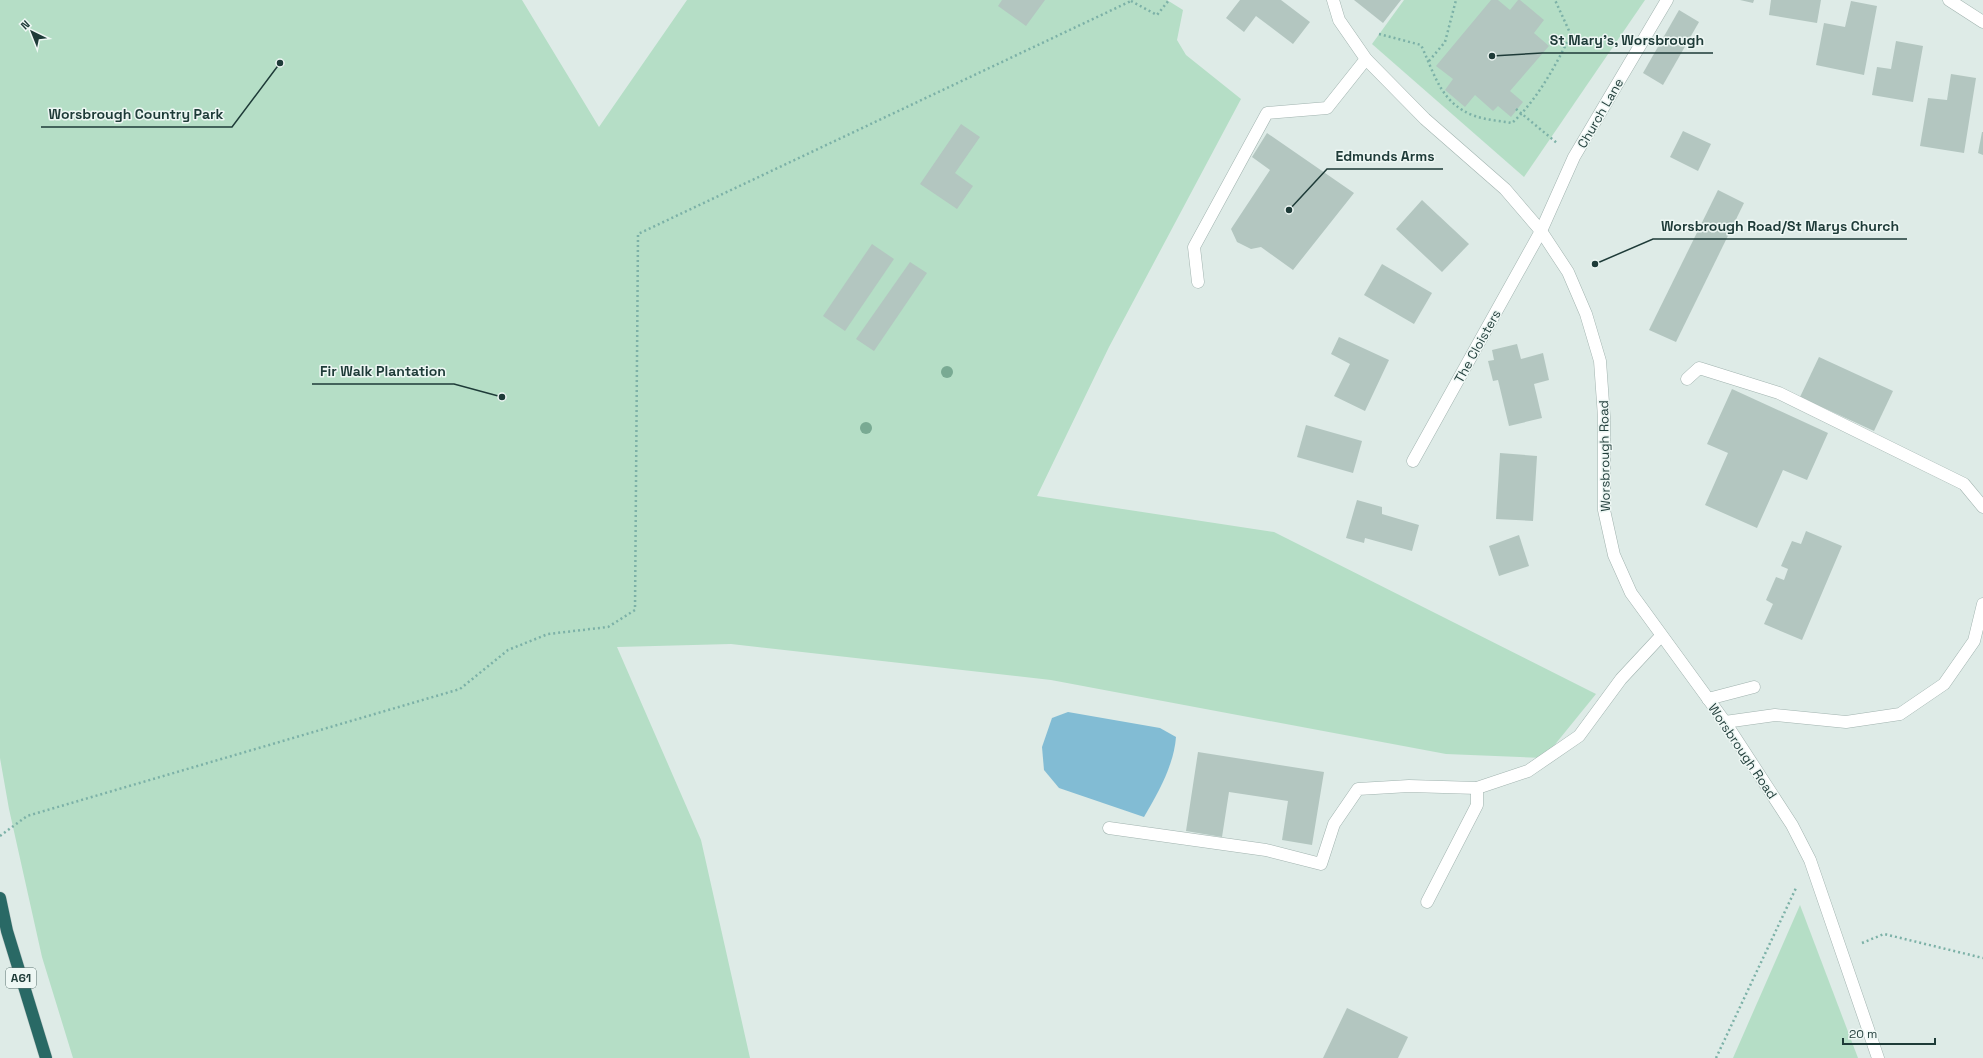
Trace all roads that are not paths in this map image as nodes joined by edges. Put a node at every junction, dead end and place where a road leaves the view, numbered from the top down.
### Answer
1 (1333, 0) edge
2 (1667, 0) edge
3 (1949, 0) edge
4 (1983, 22) edge
5 (1366, 60) junction
6 (1541, 231) junction
7 (1198, 282) dead end
8 (1687, 379) dead end
9 (1413, 461) dead end
10 (1983, 507) edge
11 (1983, 604) edge
12 (1661, 636) junction
13 (1754, 687) dead end
14 (1708, 699) junction
15 (1725, 722) junction
16 (1477, 788) junction
17 (1109, 828) dead end
18 (0, 898) edge
19 (1427, 902) dead end
20 (46, 1058) edge
21 (1878, 1058) edge

1 - 5 street, Worsbrough Road
2 - 6 street, Church Lane
3 - 4 street
5 - 6 street, Worsbrough Road
5 - 7 street
6 - 9 street, The Cloisters
6 - 12 street, Worsbrough Road
8 - 10 street
11 - 15 street
12 - 14 street, Worsbrough Road
12 - 16 street
13 - 14 street
14 - 15 street, Worsbrough Road
15 - 21 street, Worsbrough Road
16 - 17 street
16 - 19 street
18 - 20 highway, A61

